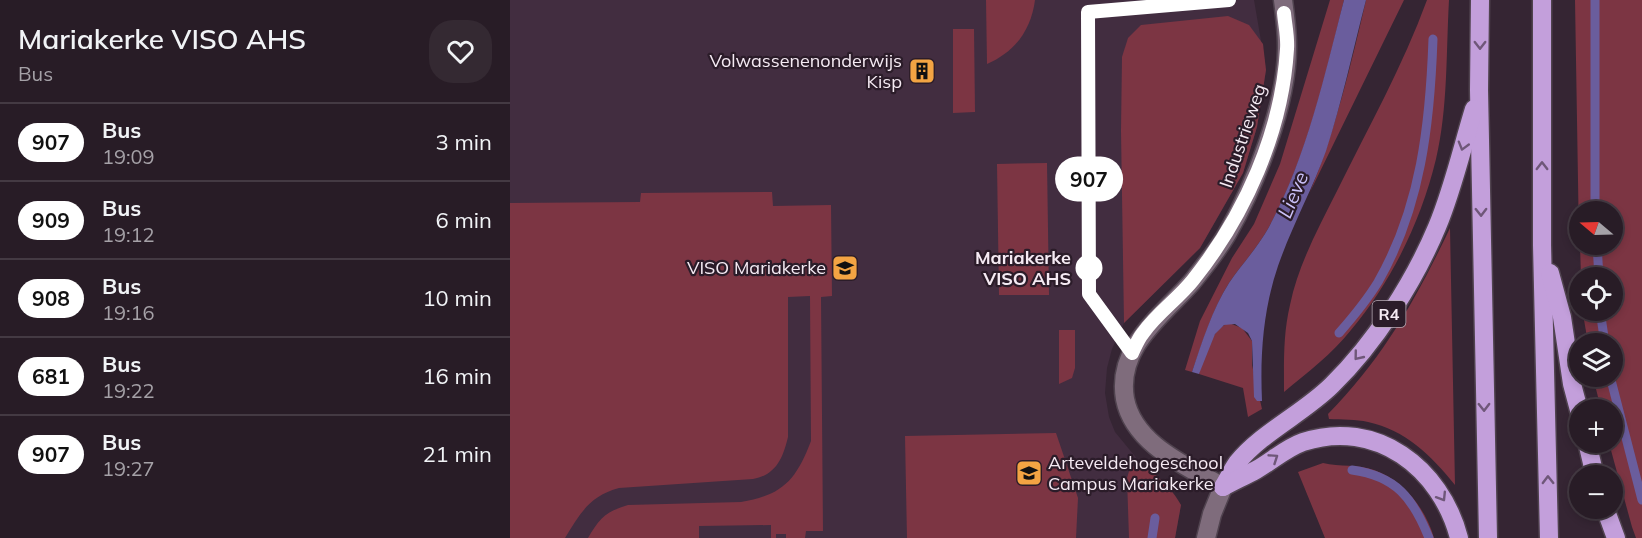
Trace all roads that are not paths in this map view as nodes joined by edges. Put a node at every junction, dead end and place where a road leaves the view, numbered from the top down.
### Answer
1 (1283, 0) edge
2 (1480, 0) edge
3 (1542, 0) edge
4 (1479, 90) junction
5 (1542, 245) junction
6 (1576, 399) edge
7 (1223, 487) junction
8 (1609, 519) edge
9 (1206, 538) edge
10 (1459, 538) edge
11 (1488, 538) edge
12 (1549, 538) edge
13 (1616, 538) edge

1 - 7 street, Industrieweg
2 -> 4 highway, R4
5 -> 3 highway
4 -> 7 highway, R4
4 -> 11 highway, R4
5 - 6 highway
12 -> 5 highway
7 - 9 street
7 -> 10 highway
8 - 13 highway

